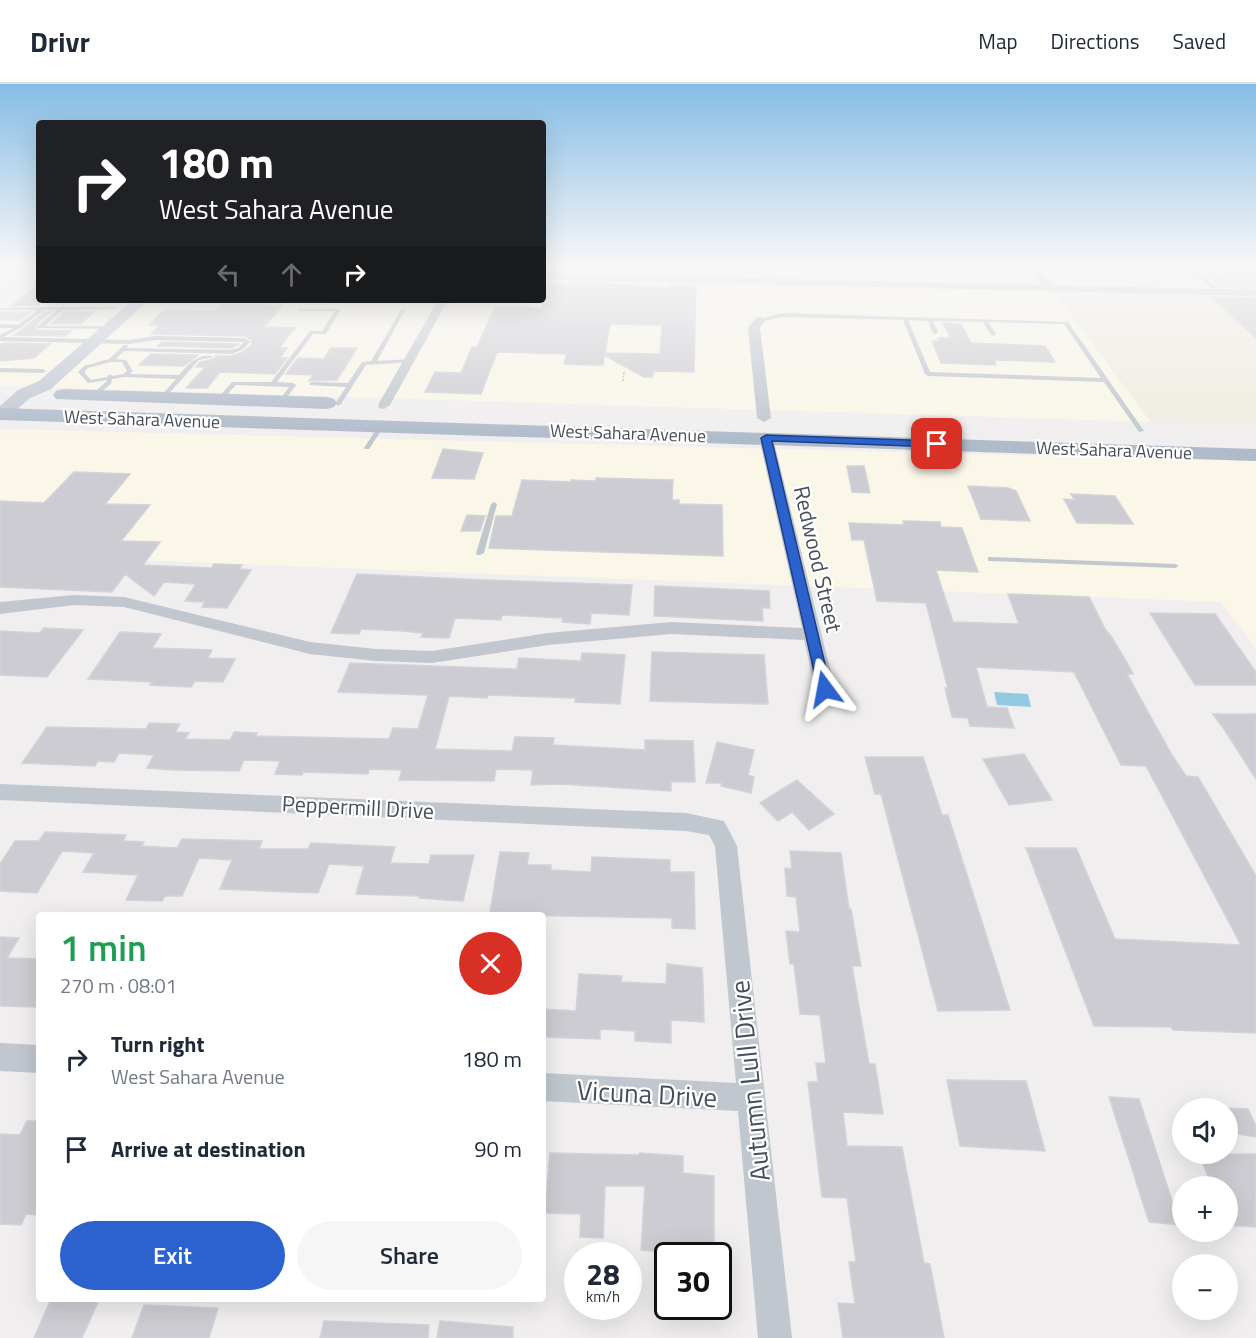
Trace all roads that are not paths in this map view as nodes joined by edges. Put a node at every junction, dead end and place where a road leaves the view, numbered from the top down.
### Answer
1 (23, 324) edge
2 (44, 324) edge
3 (106, 324) edge
4 (115, 324) edge
5 (330, 324) edge
6 (395, 324) edge
7 (430, 324) edge
8 (757, 324) edge
9 (906, 324) edge
10 (932, 324) edge
11 (987, 324) edge
12 (1066, 324) edge
13 (0, 326) edge
14 (20, 326) junction
15 (935, 332) dead end
16 (993, 334) dead end
17 (90, 336) junction
18 (0, 338) edge
19 (130, 342) junction
20 (122, 350) junction
21 (239, 358) dead end
22 (111, 360) junction
23 (374, 361) junction
24 (410, 361) junction
25 (67, 366) junction
26 (86, 367) junction
27 (0, 370) edge
28 (43, 371) junction
29 (125, 375) junction
30 (110, 376) junction
31 (181, 377) junction
32 (1106, 380) junction
33 (312, 384) dead end
34 (350, 385) junction
35 (277, 393) junction
36 (0, 394) edge
37 (24, 394) junction
38 (93, 396) junction
39 (162, 398) junction
40 (338, 404) junction
41 (407, 406) dead end
42 (440, 410) dead end
43 (0, 414) edge
44 (383, 416) junction
45 (742, 417) dead end
46 (788, 419) dead end
47 (931, 425) dead end
48 (765, 428) junction
49 (1118, 430) dead end
50 (1141, 431) junction
51 (1164, 431) dead end
52 (367, 448) dead end
53 (1050, 448) junction
54 (1256, 455) edge
55 (494, 504) dead end
56 (480, 553) dead end
57 (991, 560) dead end
58 (1175, 566) dead end
59 (0, 608) edge
60 (812, 634) junction
61 (825, 689) dead end
62 (0, 792) edge
63 (716, 827) joint
64 (0, 1057) edge
65 (36, 1059) edge
66 (546, 1087) edge
67 (751, 1098) junction
68 (775, 1338) edge

1 - 14 lane
2 - 17 lane
3 - 17 street
4 - 17 street
5 - 35 lane
6 - 23 lane
7 - 24 street
8 - 48 street, Redwood Street
9 - 32 lane
10 - 15 lane
11 - 16 lane
12 - 32 lane
13 - 14 lane
14 - 18 lane
17 - 18 lane
17 - 19 lane
17 - 25 street
17 - 28 street
19 - 20 lane
19 - 20 lane
20 - 22 lane
21 - 31 lane
22 - 26 lane
22 - 29 lane
23 - 24 lane
23 - 34 lane
24 - 44 street
25 - 26 lane
25 - 37 street
26 - 30 lane
27 - 28 lane
28 - 37 street
29 - 30 lane
29 - 31 lane
30 - 38 lane
31 - 39 lane
32 - 50 lane
33 - 34 lane
34 - 40 lane
35 - 39 main road, West Sahara Avenue
35 - 40 main road, West Sahara Avenue
36 - 37 main road, West Sahara Avenue
37 - 38 main road, West Sahara Avenue
37 - 43 street
38 - 39 main road, West Sahara Avenue
40 - 44 main road, West Sahara Avenue
41 - 44 main road, West Sahara Avenue
42 - 44 main road
43 - 44 main road, West Sahara Avenue
44 - 48 main road, West Sahara Avenue
44 - 52 lane
45 - 48 main road, West Sahara Avenue
46 - 48 main road, West Sahara Avenue
47 - 48 main road
48 - 53 main road, West Sahara Avenue
48 - 60 street, Redwood Street
49 - 50 main road, West Sahara Avenue
50 - 51 main road, West Sahara Avenue
50 - 53 main road
53 - 54 main road, West Sahara Avenue
55 - 56 lane
57 - 58 lane
59 - 60 street
60 - 61 street, Redwood Street
62 - 63 street, Peppermill Drive
63 - 67 street, Autumn Lull Drive
64 - 65 street
66 - 67 street, Vicuna Drive
67 - 68 street, Autumn Lull Drive

